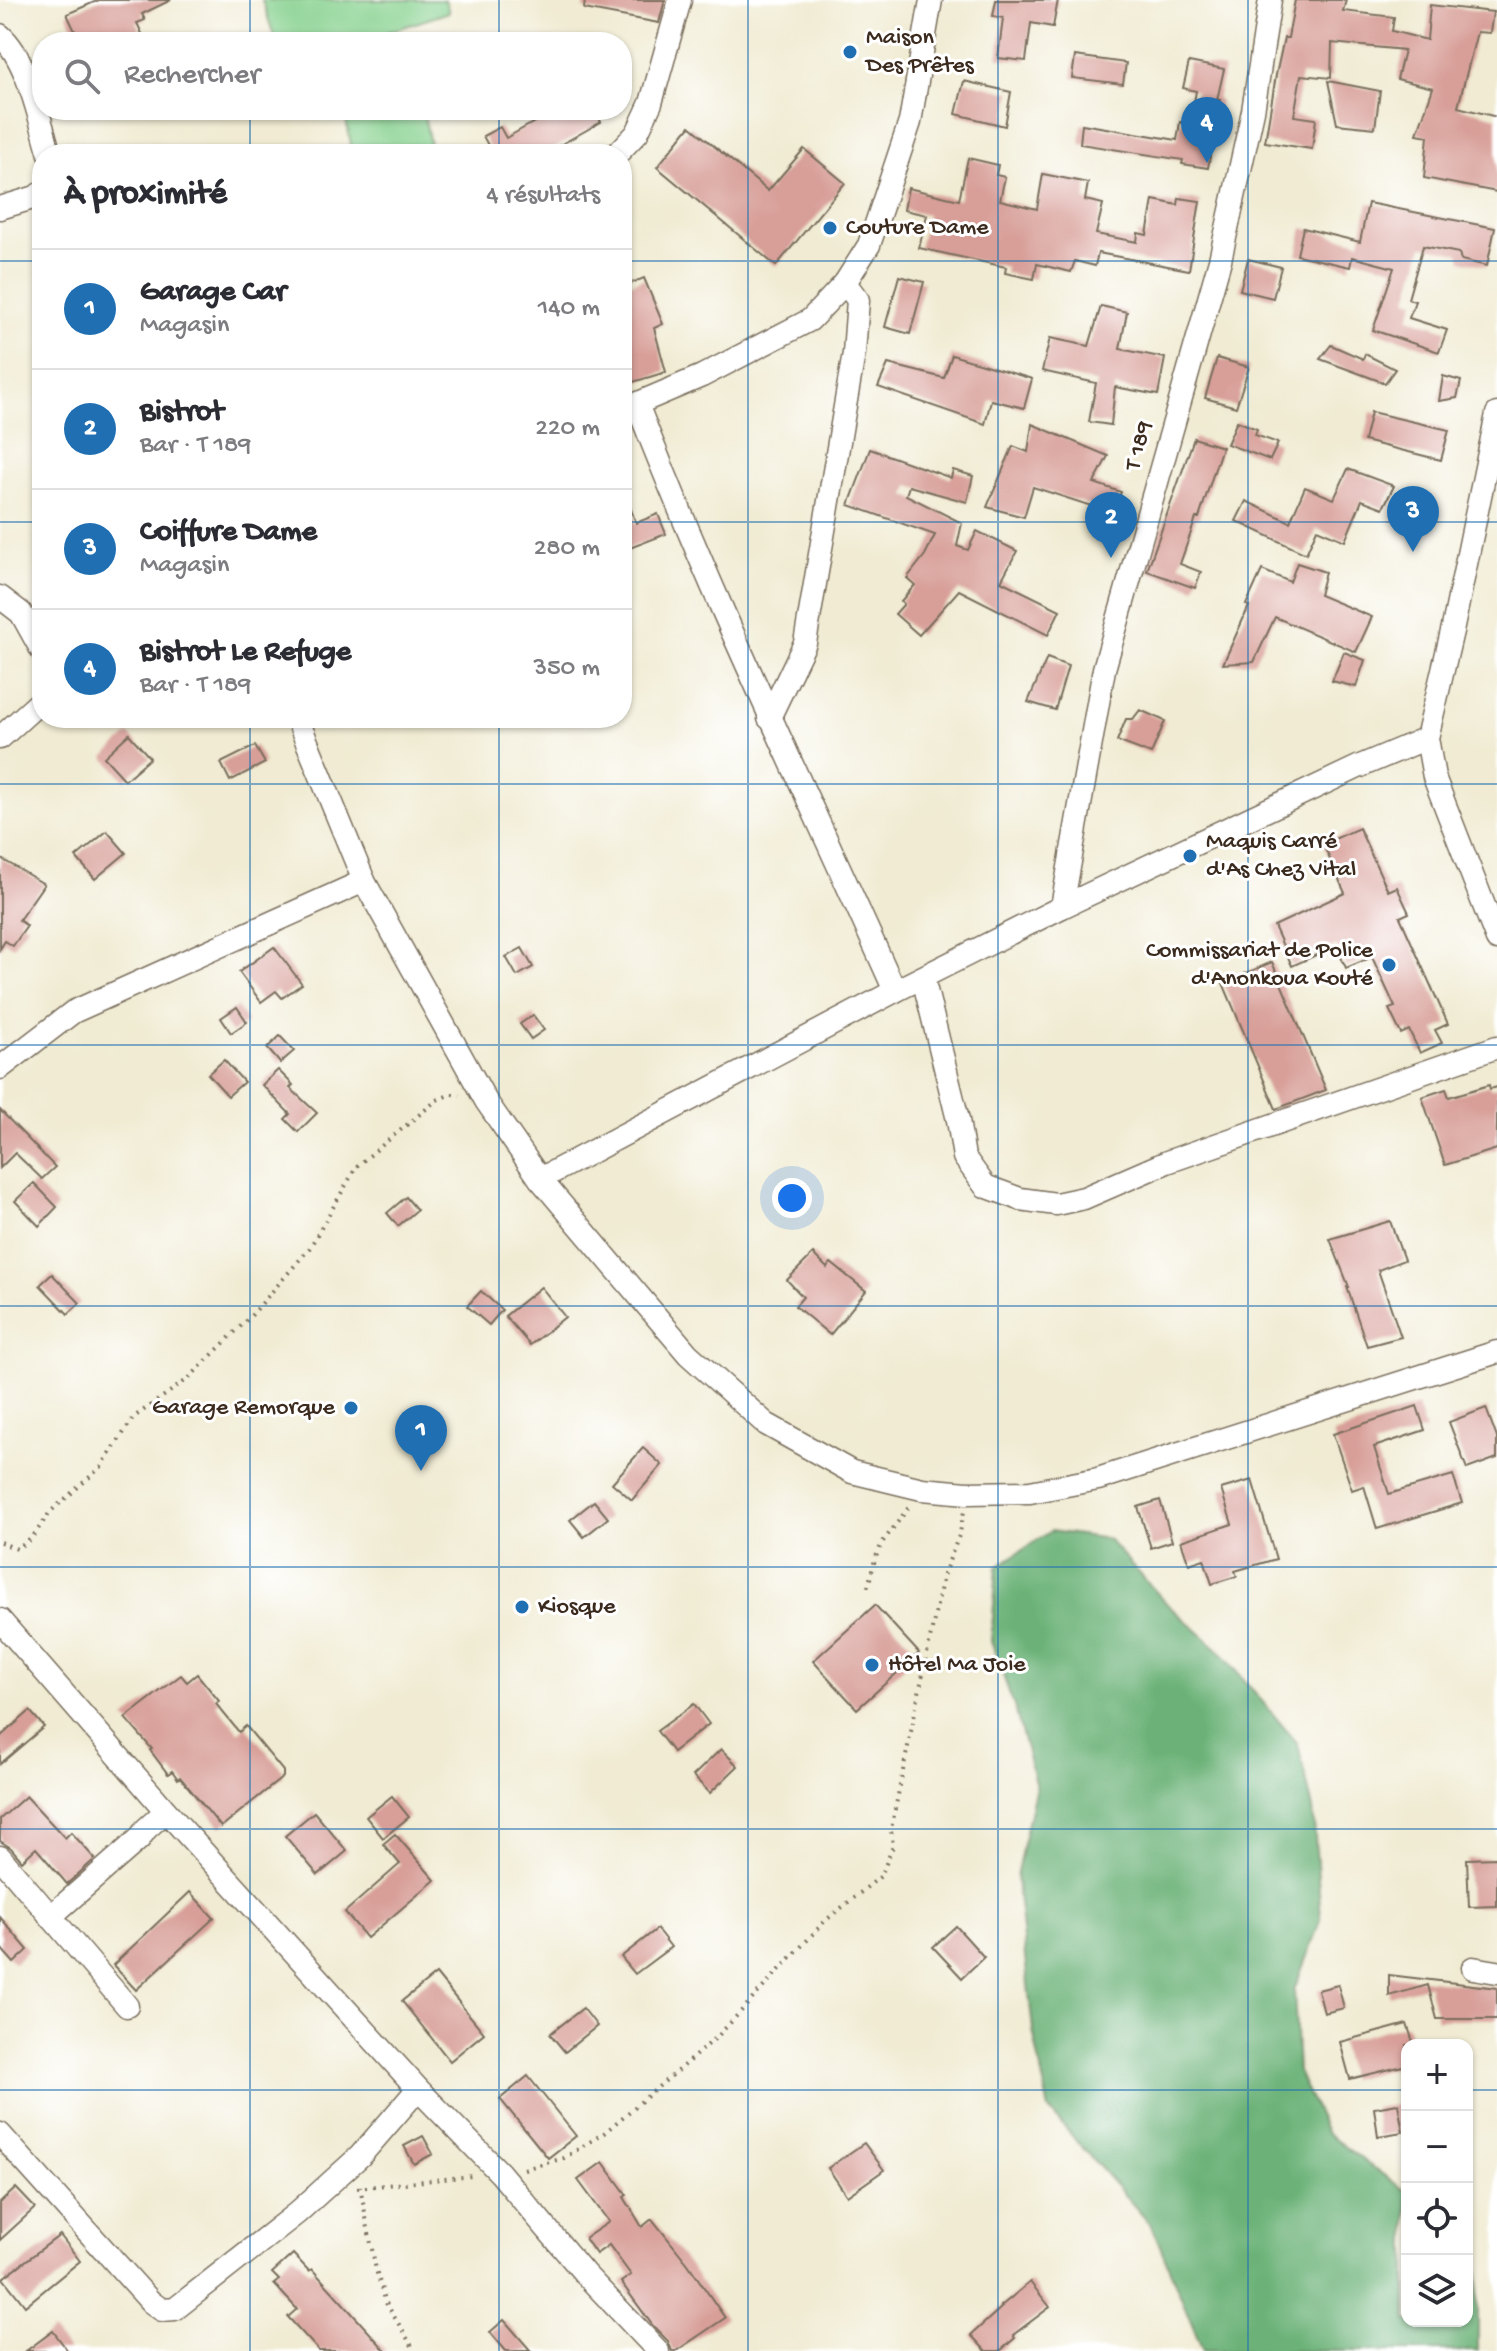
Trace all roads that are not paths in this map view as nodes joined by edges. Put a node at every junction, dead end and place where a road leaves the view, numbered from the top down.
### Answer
1 (680, 0) edge
2 (931, 0) edge
3 (1270, 0) edge
4 (0, 35) edge
5 (32, 101) edge
6 (38, 120) edge
7 (47, 144) edge
8 (627, 144) edge
9 (32, 202) edge
10 (0, 208) edge
11 (845, 283) junction
12 (632, 406) edge
13 (632, 413) edge
14 (1497, 414) edge
15 (0, 597) edge
16 (32, 633) edge
17 (32, 709) edge
18 (769, 718) junction
19 (301, 728) edge
20 (0, 738) edge
21 (1427, 738) junction
22 (364, 881) junction
23 (1062, 907) junction
24 (1497, 939) edge
25 (923, 978) junction
26 (895, 991) junction
27 (1497, 1047) edge
28 (0, 1068) edge
29 (540, 1179) junction
30 (1497, 1352) edge
31 (0, 1620) edge
32 (166, 1811) junction
33 (0, 1857) edge
34 (50, 1917) junction
35 (1473, 1968) dead end
36 (1497, 1972) edge
37 (127, 2006) dead end
38 (418, 2089) junction
39 (0, 2134) edge
40 (658, 2351) edge

1 - 8 street
2 - 11 street
3 - 23 street, T 189
4 - 5 street
6 - 7 street
9 - 10 street
11 - 12 street
11 - 18 street
13 - 18 street
14 - 21 street
15 - 16 street
17 - 20 street
18 - 26 street
19 - 22 street
21 - 23 street
21 - 24 street
22 - 28 street
22 - 29 street
23 - 25 street
25 - 26 street
25 - 27 street
26 - 29 street
29 - 30 street
31 - 32 street
32 - 34 street
32 - 38 street
33 - 34 street
34 - 37 street
35 - 36 street
38 - 39 street
38 - 40 street

